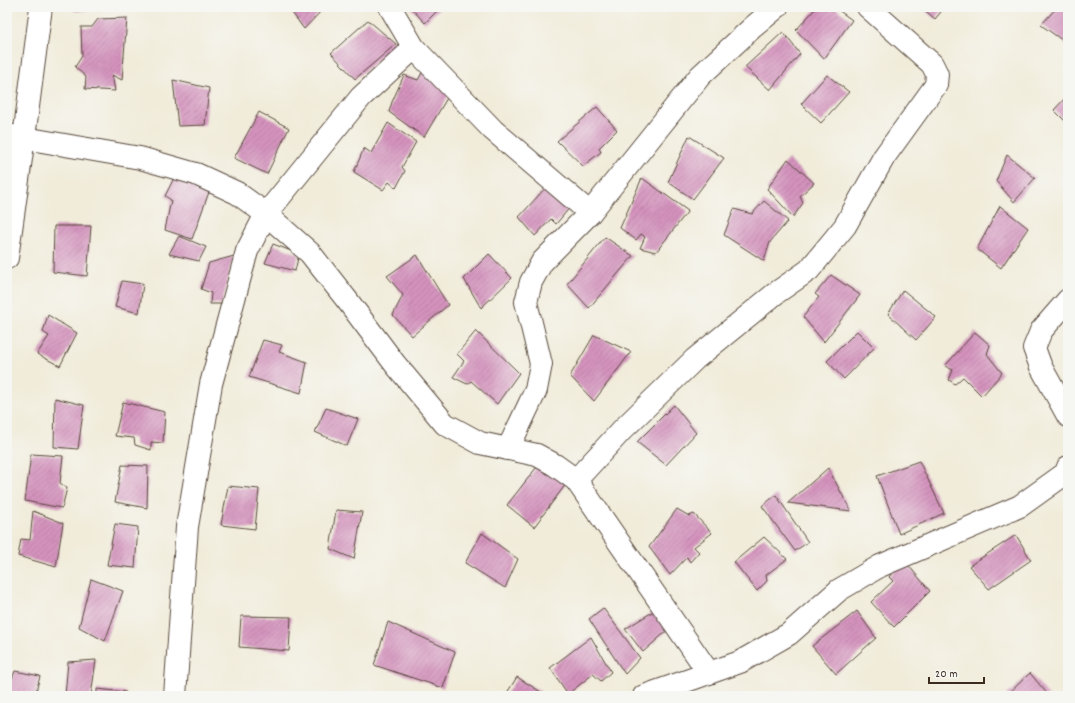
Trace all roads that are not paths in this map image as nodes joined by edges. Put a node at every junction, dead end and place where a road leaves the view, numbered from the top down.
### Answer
1 (41, 7) edge
2 (390, 7) edge
3 (777, 7) edge
4 (868, 7) edge
5 (414, 48) junction
6 (16, 136) edge
7 (590, 213) junction
8 (266, 214) junction
9 (7, 258) edge
10 (1068, 300) edge
11 (1068, 416) edge
12 (508, 449) junction
13 (1068, 467) edge
14 (576, 480) junction
15 (709, 673) junction
16 (175, 696) edge
17 (644, 696) edge

1 - 6 street
2 - 5 street
3 - 7 street
4 - 14 street
5 - 7 street
5 - 8 street
6 - 8 street
6 - 9 street
7 - 12 street
8 - 12 street
8 - 16 street
10 - 11 street
12 - 14 street
13 - 15 street
14 - 15 street
15 - 17 street

